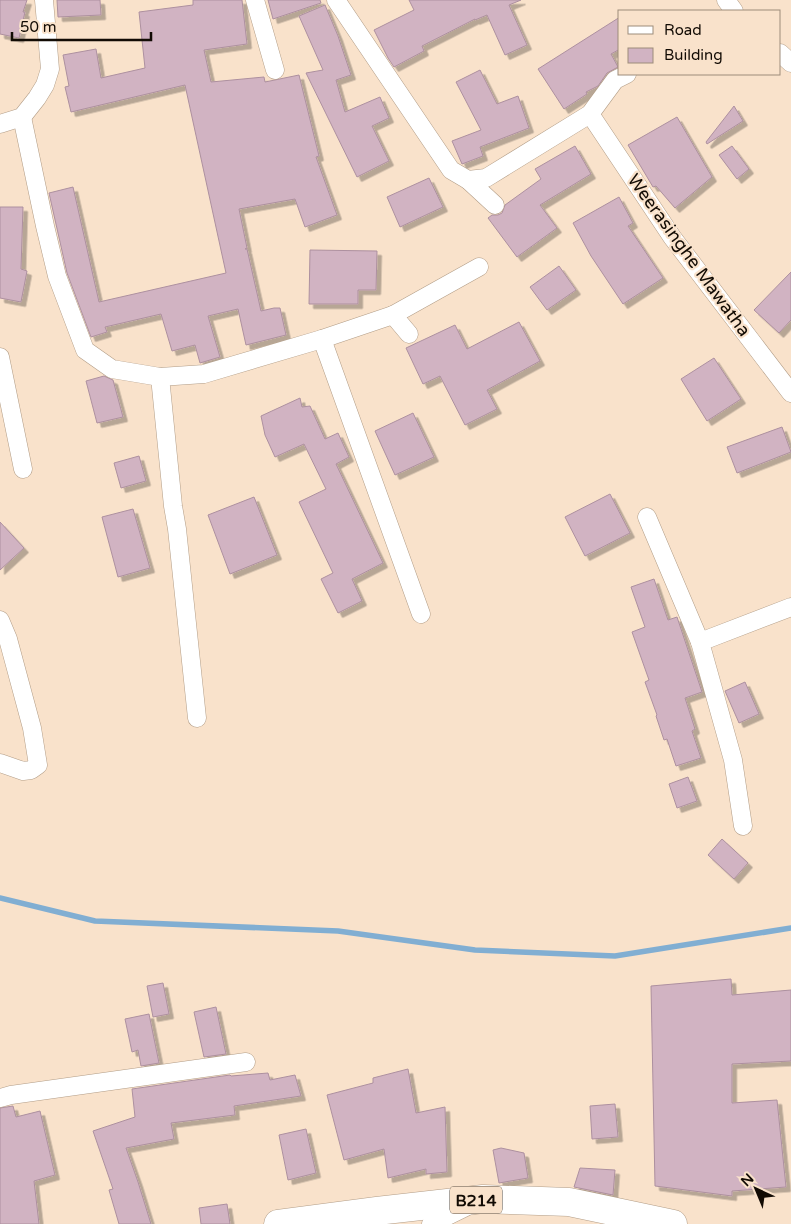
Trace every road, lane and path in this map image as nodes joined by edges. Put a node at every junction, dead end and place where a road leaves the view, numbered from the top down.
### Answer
1 (44, 0) edge
2 (255, 0) edge
3 (336, 0) edge
4 (781, 54) edge
5 (791, 64) edge
6 (275, 70) dead end
7 (625, 75) edge
8 (590, 114) junction
9 (22, 117) junction
10 (0, 124) edge
11 (468, 180) junction
12 (495, 205) dead end
13 (479, 267) dead end
14 (393, 315) junction
15 (409, 334) dead end
16 (322, 339) junction
17 (0, 357) edge
18 (160, 376) junction
19 (791, 393) edge
20 (23, 468) dead end
21 (647, 517) dead end
22 (791, 607) edge
23 (421, 614) dead end
24 (0, 620) edge
25 (700, 642) junction
26 (197, 718) dead end
27 (0, 764) edge
28 (743, 826) dead end
29 (246, 1062) dead end
30 (0, 1098) edge
31 (483, 1199) junction
32 (278, 1224) edge
33 (431, 1224) edge
34 (673, 1224) edge

1 - 9 street
2 - 6 street
3 - 11 street
4 - 5 street
7 - 8 street
8 - 11 street
8 - 19 street, Weerasinghe Mawatha
9 - 10 street
9 - 18 street
11 - 12 street
13 - 14 street
14 - 15 street
14 - 16 street
16 - 18 street
16 - 23 street
17 - 20 street
18 - 26 street
21 - 25 street
22 - 25 street
24 - 27 street
25 - 28 street
29 - 30 street
31 - 32 main road, B214
31 - 33 street
31 - 34 main road, B214

